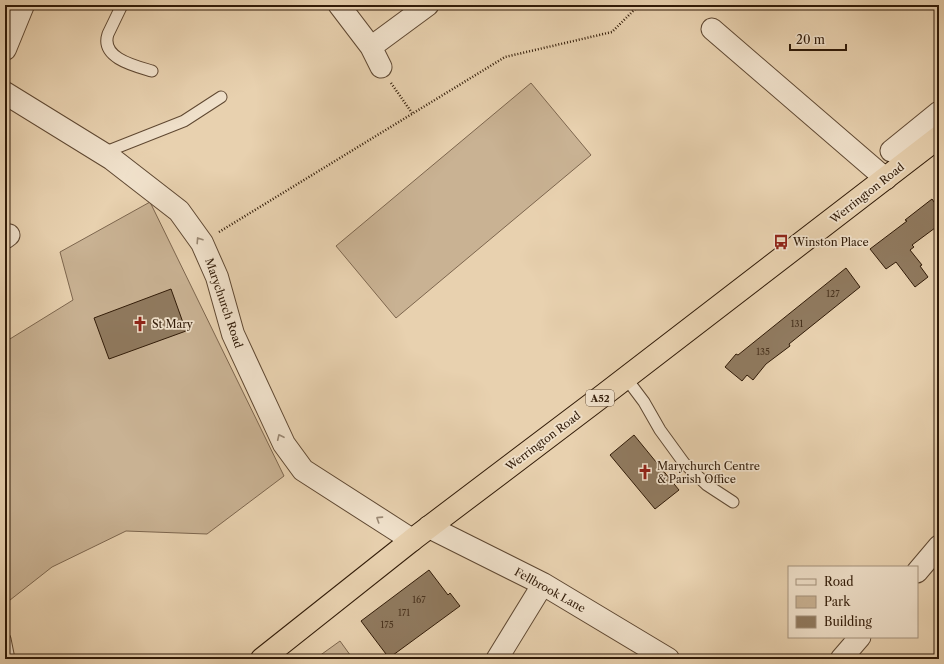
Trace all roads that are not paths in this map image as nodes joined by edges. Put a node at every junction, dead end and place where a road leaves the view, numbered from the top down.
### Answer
1 (23, 5) edge
2 (122, 5) edge
3 (339, 5) edge
4 (428, 5) edge
5 (712, 29) dead end
6 (371, 47) junction
7 (5, 49) edge
8 (381, 68) road end
9 (152, 71) dead end
10 (5, 93) edge
11 (221, 97) dead end
12 (935, 128) edge
13 (891, 151) dead end
14 (103, 153) junction
15 (886, 179) junction
16 (626, 378) junction
17 (733, 502) dead end
18 (429, 527) junction
19 (412, 540) junction
20 (939, 546) edge
21 (918, 571) edge
22 (543, 584) junction
23 (859, 638) edge
24 (5, 639) edge
25 (9, 659) edge
26 (262, 659) edge
27 (496, 659) edge
28 (668, 659) edge
29 (841, 659) edge

1 - 7 street
2 - 9 lane
3 - 6 street
4 - 6 street
5 - 15 street
6 - 8 street
10 - 14 street, Marychurch Road
11 - 14 lane
12 - 13 street
12 - 15 highway, Werrington Road / A52
19 -> 14 street, Marychurch Road
15 - 16 highway, Werrington Road / A52
16 - 17 lane
16 - 18 highway, Werrington Road / A52
18 - 19 highway, Werrington Road / A52
18 - 22 street, Fellbrook Lane
19 - 26 highway, Werrington Road / A52
20 - 21 street
22 - 27 street
22 - 28 street, Fellbrook Lane
23 - 29 street
24 - 25 lane

